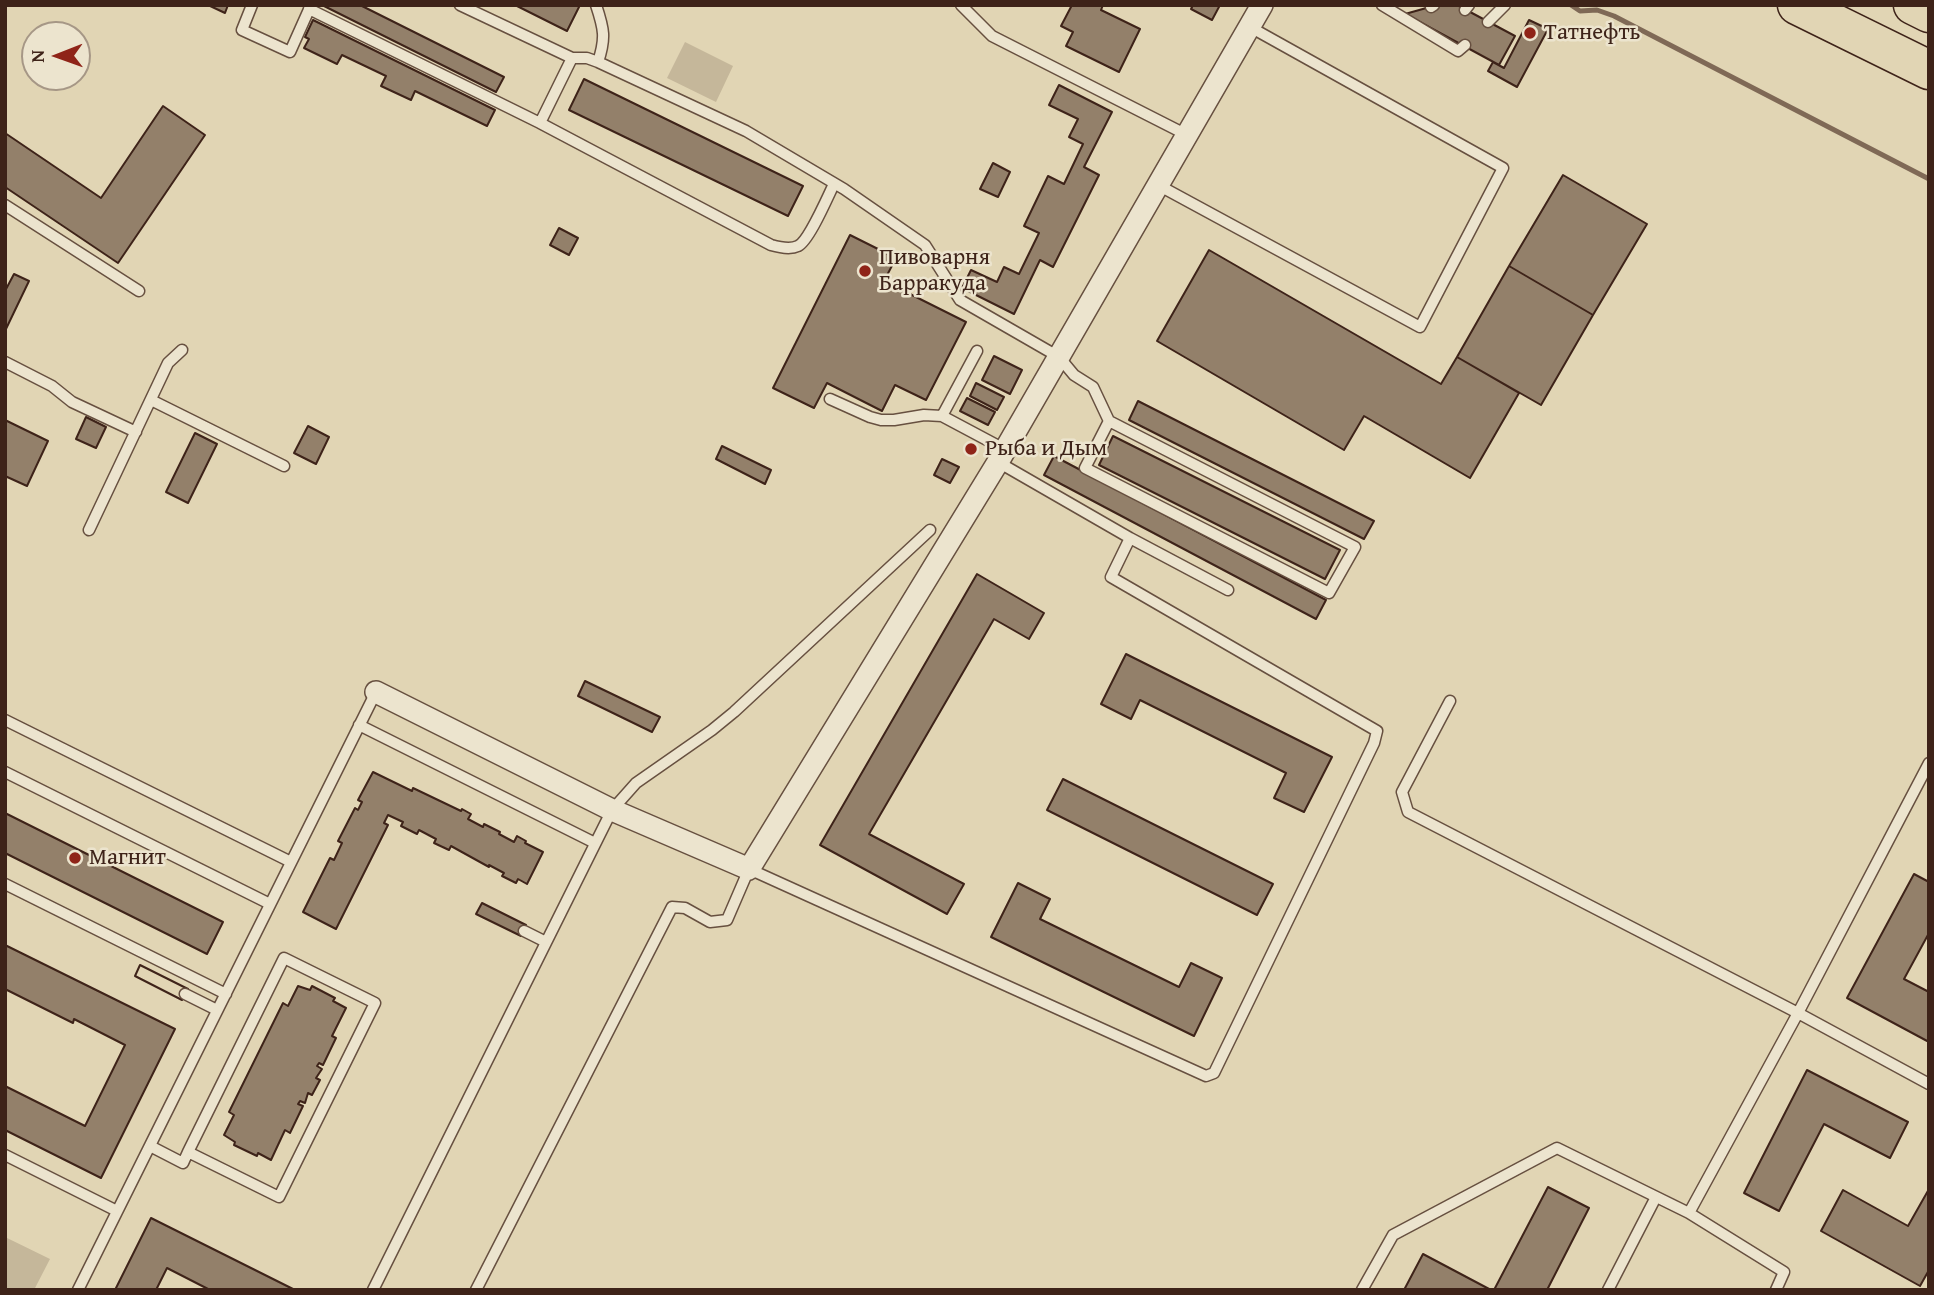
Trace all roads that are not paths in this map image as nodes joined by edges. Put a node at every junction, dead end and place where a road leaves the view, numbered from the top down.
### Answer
1 (252, 5) edge
2 (460, 5) edge
3 (596, 5) edge
4 (961, 5) edge
5 (1262, 5) edge
6 (1382, 5) edge
7 (1797, 5) edge
8 (1913, 5) edge
9 (310, 7) edge
10 (1498, 7) edge
11 (1929, 13) edge
12 (1488, 22) dead end
13 (1250, 27) junction
14 (1465, 46) dead end
15 (572, 58) junction
16 (598, 62) junction
17 (1929, 70) edge
18 (540, 123) junction
19 (1187, 135) junction
20 (834, 184) junction
21 (1158, 185) junction
22 (5, 205) edge
23 (138, 290) dead end
24 (183, 350) dead end
25 (977, 351) dead end
26 (1059, 357) junction
27 (5, 362) edge
28 (830, 399) dead end
29 (151, 400) junction
30 (942, 416) junction
31 (1109, 421) junction
32 (136, 432) junction
33 (1001, 456) junction
34 (284, 466) dead end
35 (89, 530) dead end
36 (930, 530) dead end
37 (1130, 538) junction
38 (1228, 590) dead end
39 (376, 692) joint
40 (1450, 701) dead end
41 (5, 720) edge
42 (359, 725) junction
43 (1929, 763) edge
44 (5, 772) edge
45 (612, 810) junction
46 (595, 844) junction
47 (291, 862) junction
48 (749, 869) junction
49 (5, 884) edge
50 (270, 904) junction
51 (524, 931) dead end
52 (546, 942) junction
53 (185, 994) dead end
54 (226, 994) junction
55 (217, 1010) junction
56 (1798, 1013) junction
57 (1929, 1084) edge
58 (150, 1146) junction
59 (188, 1152) junction
60 (5, 1155) edge
61 (1656, 1197) junction
62 (117, 1211) junction
63 (1689, 1213) junction
64 (78, 1290) edge
65 (373, 1290) edge
66 (476, 1290) edge
67 (1362, 1290) edge
68 (1608, 1290) edge
69 (1776, 1290) edge

1 - 9 lane
2 - 15 lane
3 - 16 lane
4 - 19 lane
5 - 13 street
6 - 14 lane
7 - 17 highway
8 - 11 highway
9 - 18 lane
10 - 12 lane
13 - 19 street
13 - 21 lane
15 - 16 lane
15 - 18 lane
16 - 20 lane
18 - 20 lane
19 - 21 street
20 - 26 lane
21 - 26 street
22 - 23 lane
24 - 29 lane
25 - 30 lane
26 - 31 lane
26 - 33 street
27 - 32 lane
28 - 30 lane
29 - 32 lane
29 - 34 lane
30 - 33 lane
31 - 31 lane
32 - 35 lane
33 - 37 lane
33 - 48 street
36 - 45 lane
37 - 38 lane
37 - 48 lane
39 - 42 lane
39 - 45 street
40 - 56 lane
41 - 47 lane
42 - 46 lane
42 - 47 lane
43 - 56 lane
44 - 50 lane
45 - 46 lane
45 - 48 street
46 - 52 lane
47 - 50 lane
48 - 66 lane
49 - 54 lane
50 - 54 lane
51 - 52 lane
52 - 65 lane
53 - 55 lane
54 - 55 lane
55 - 58 lane
56 - 57 lane
56 - 63 lane
58 - 59 lane
58 - 62 lane
59 - 59 lane
60 - 62 lane
61 - 63 lane
61 - 67 lane
61 - 68 lane
62 - 64 lane
63 - 69 lane

